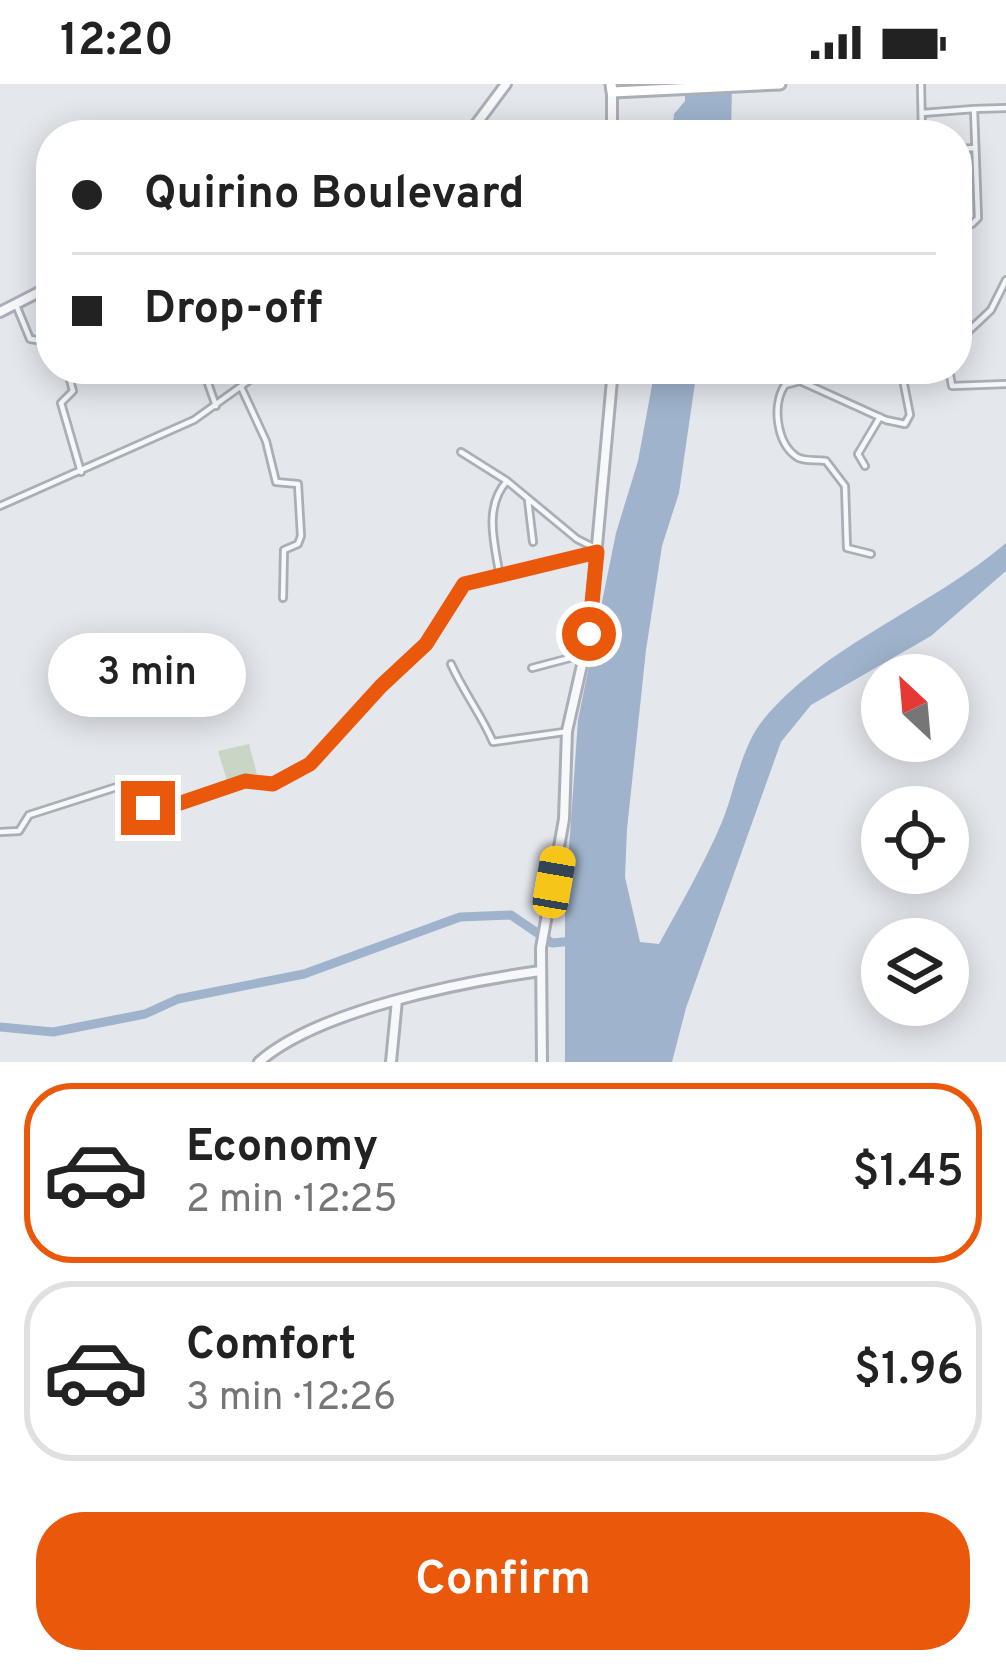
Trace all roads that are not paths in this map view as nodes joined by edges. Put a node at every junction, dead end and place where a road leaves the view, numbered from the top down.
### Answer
1 (506, 84) edge
2 (780, 84) edge
3 (922, 84) edge
4 (749, 87) edge
5 (611, 88) edge
6 (1006, 108) edge
7 (974, 110) junction
8 (922, 113) junction
9 (479, 120) edge
10 (612, 120) edge
11 (922, 120) edge
12 (972, 148) edge
13 (976, 148) junction
14 (972, 224) edge
15 (1006, 280) edge
16 (36, 294) edge
17 (16, 305) junction
18 (0, 312) edge
19 (972, 328) edge
20 (36, 341) edge
21 (72, 384) edge
22 (208, 384) edge
23 (246, 384) edge
24 (612, 384) edge
25 (789, 384) edge
26 (807, 384) edge
27 (903, 384) edge
28 (952, 384) edge
29 (1006, 384) edge
30 (241, 388) junction
31 (216, 406) junction
32 (880, 417) junction
33 (461, 452) dead end
34 (865, 466) dead end
35 (81, 472) junction
36 (507, 481) junction
37 (529, 498) junction
38 (0, 506) edge
39 (533, 542) dead end
40 (597, 551) junction
41 (871, 554) dead end
42 (500, 577) junction
43 (284, 598) dead end
44 (589, 634) junction
45 (562, 636) dead end
46 (585, 654) junction
47 (451, 664) dead end
48 (532, 668) dead end
49 (567, 731) junction
50 (0, 832) edge
51 (540, 971) junction
52 (397, 1000) junction
53 (261, 1061) edge
54 (391, 1062) edge
55 (542, 1062) edge

1 - 9 street
2 - 4 main road
3 - 8 street
4 - 5 main road
5 - 10 street
6 - 7 street
7 - 8 street
7 - 13 street
8 - 11 street
12 - 13 street
13 - 14 street
15 - 19 street
16 - 17 street
17 - 18 street
17 - 20 street
21 - 35 street
22 - 31 street
23 - 30 street
24 - 40 street
25 - 41 street
26 - 32 street
27 - 32 street
28 - 29 street
30 - 31 street
30 - 43 street
31 - 35 street
32 - 34 street
33 - 36 street
35 - 38 street
36 - 37 street
36 - 42 street
37 - 39 street
37 - 40 street
40 - 42 street
40 - 44 street
42 - 50 street
44 - 45 street
44 - 46 street
46 - 48 street
46 - 49 street
47 - 49 street
49 - 51 street
51 - 52 street
51 - 55 street
52 - 53 street
52 - 54 street

